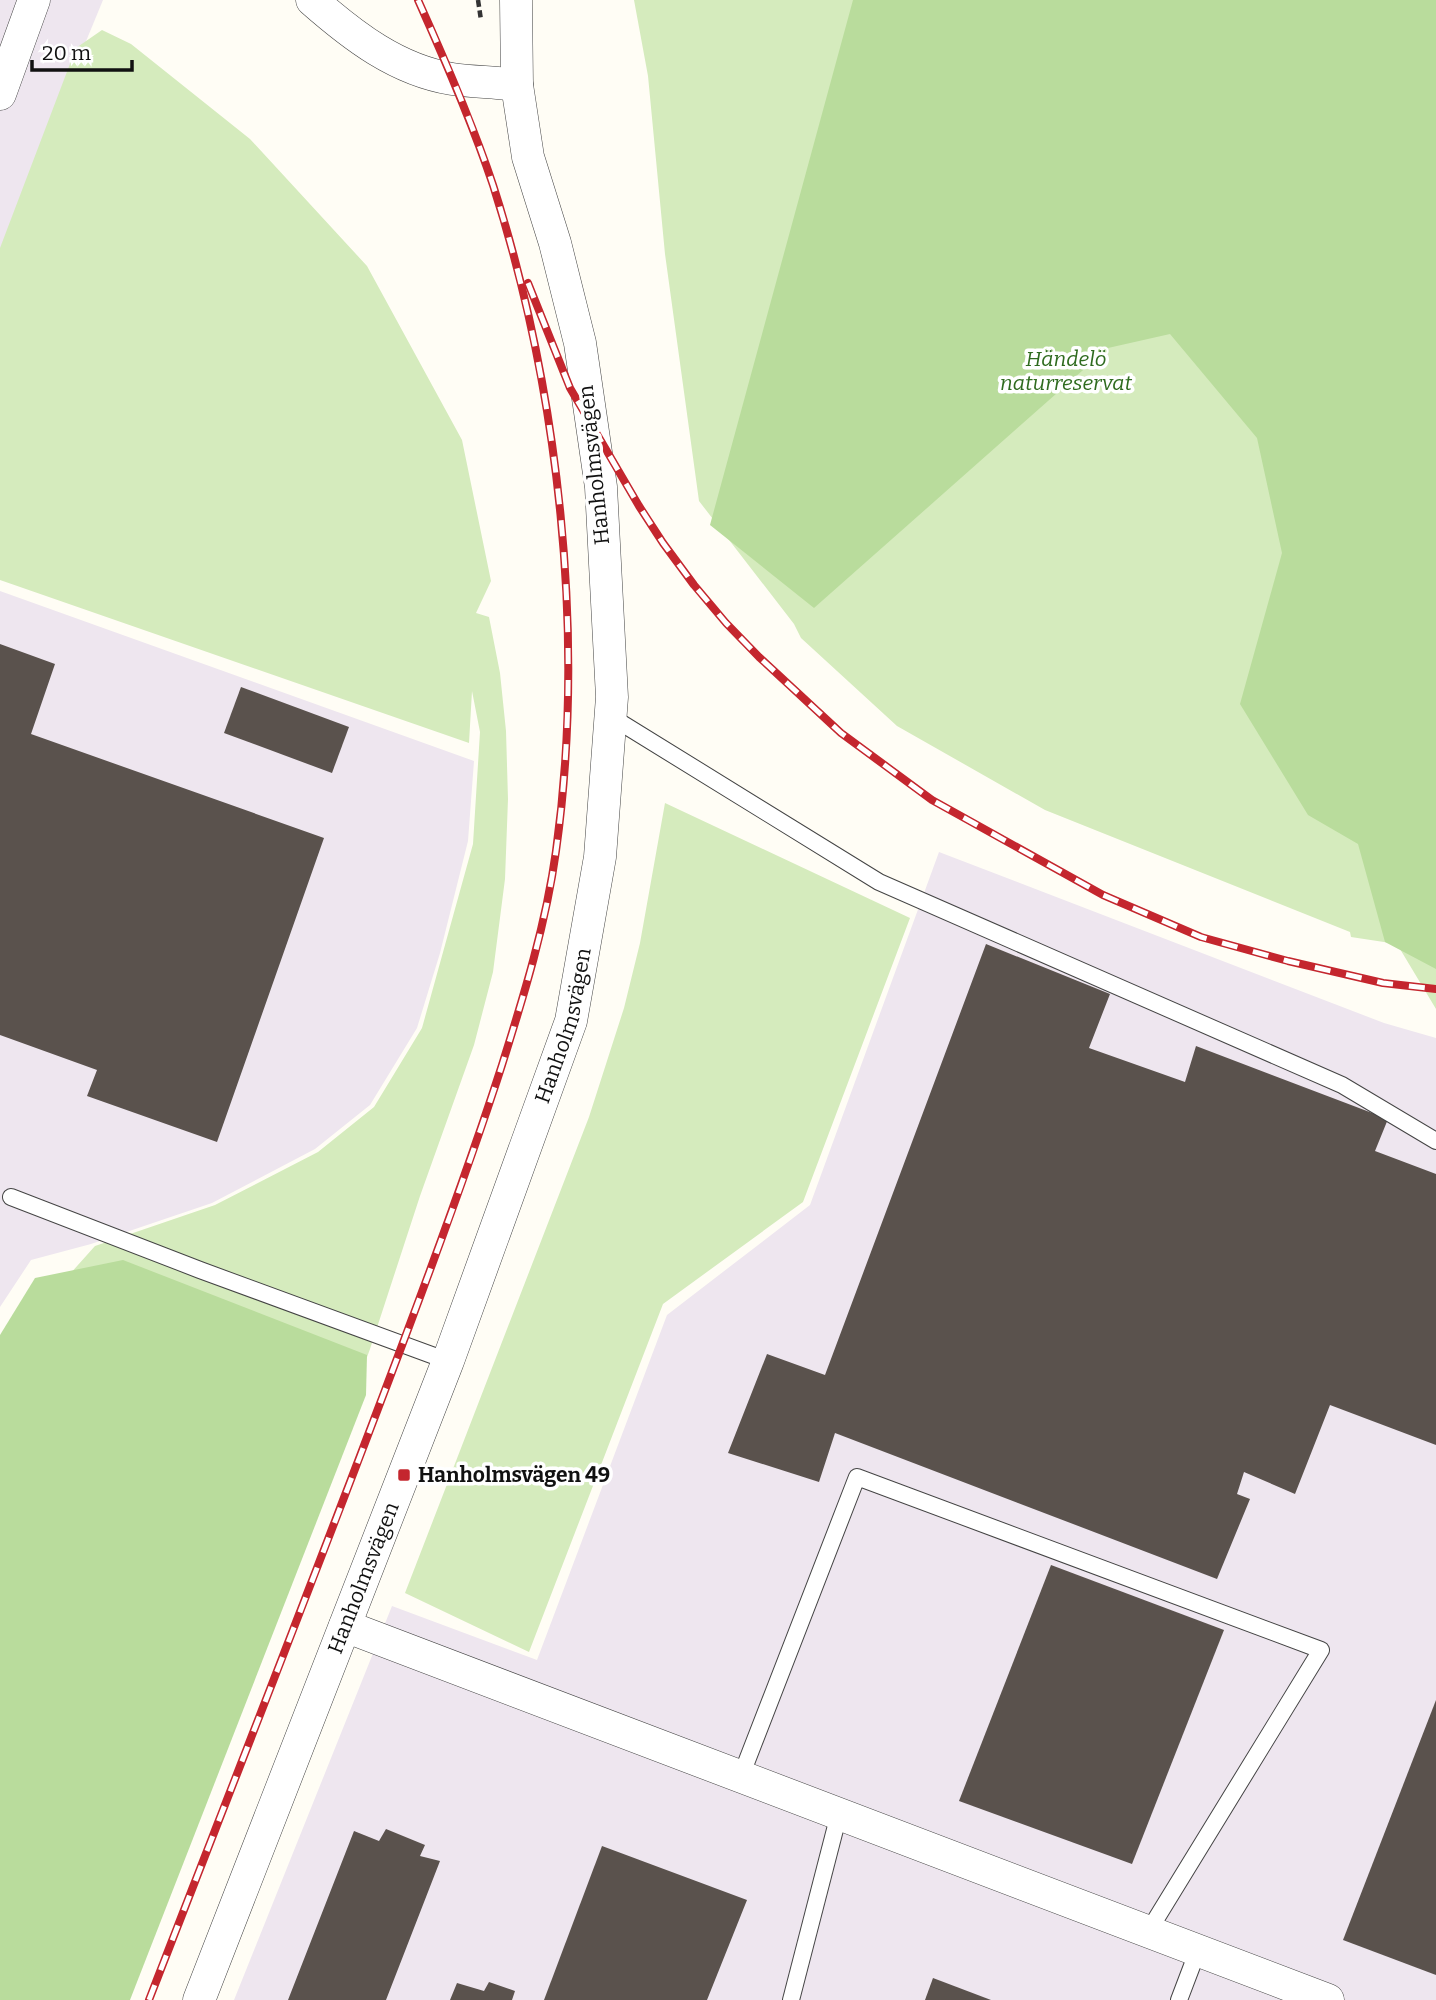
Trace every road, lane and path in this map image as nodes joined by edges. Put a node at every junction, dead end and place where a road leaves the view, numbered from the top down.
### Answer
1 (34, 0) edge
2 (312, 0) edge
3 (516, 0) edge
4 (517, 85) junction
5 (0, 94) edge
6 (610, 716) junction
7 (1436, 1141) edge
8 (11, 1197) dead end
9 (448, 1361) junction
10 (345, 1626) junction
11 (741, 1776) junction
12 (839, 1814) junction
13 (1148, 1932) junction
14 (1198, 1950) junction
15 (199, 2000) edge
16 (791, 2000) edge
17 (1179, 2000) edge
18 (1328, 2000) edge

1 - 5 street
2 - 4 street
3 - 4 street, Hanholmsvägen
4 - 6 street, Hanholmsvägen
6 - 7 lane
6 - 9 street, Hanholmsvägen
8 - 9 lane
9 - 10 street, Hanholmsvägen
10 - 11 street
10 - 15 street, Hanholmsvägen
11 - 12 street
11 - 13 lane
12 - 13 street
12 - 16 lane
13 - 14 street
14 - 17 lane
14 - 18 street

